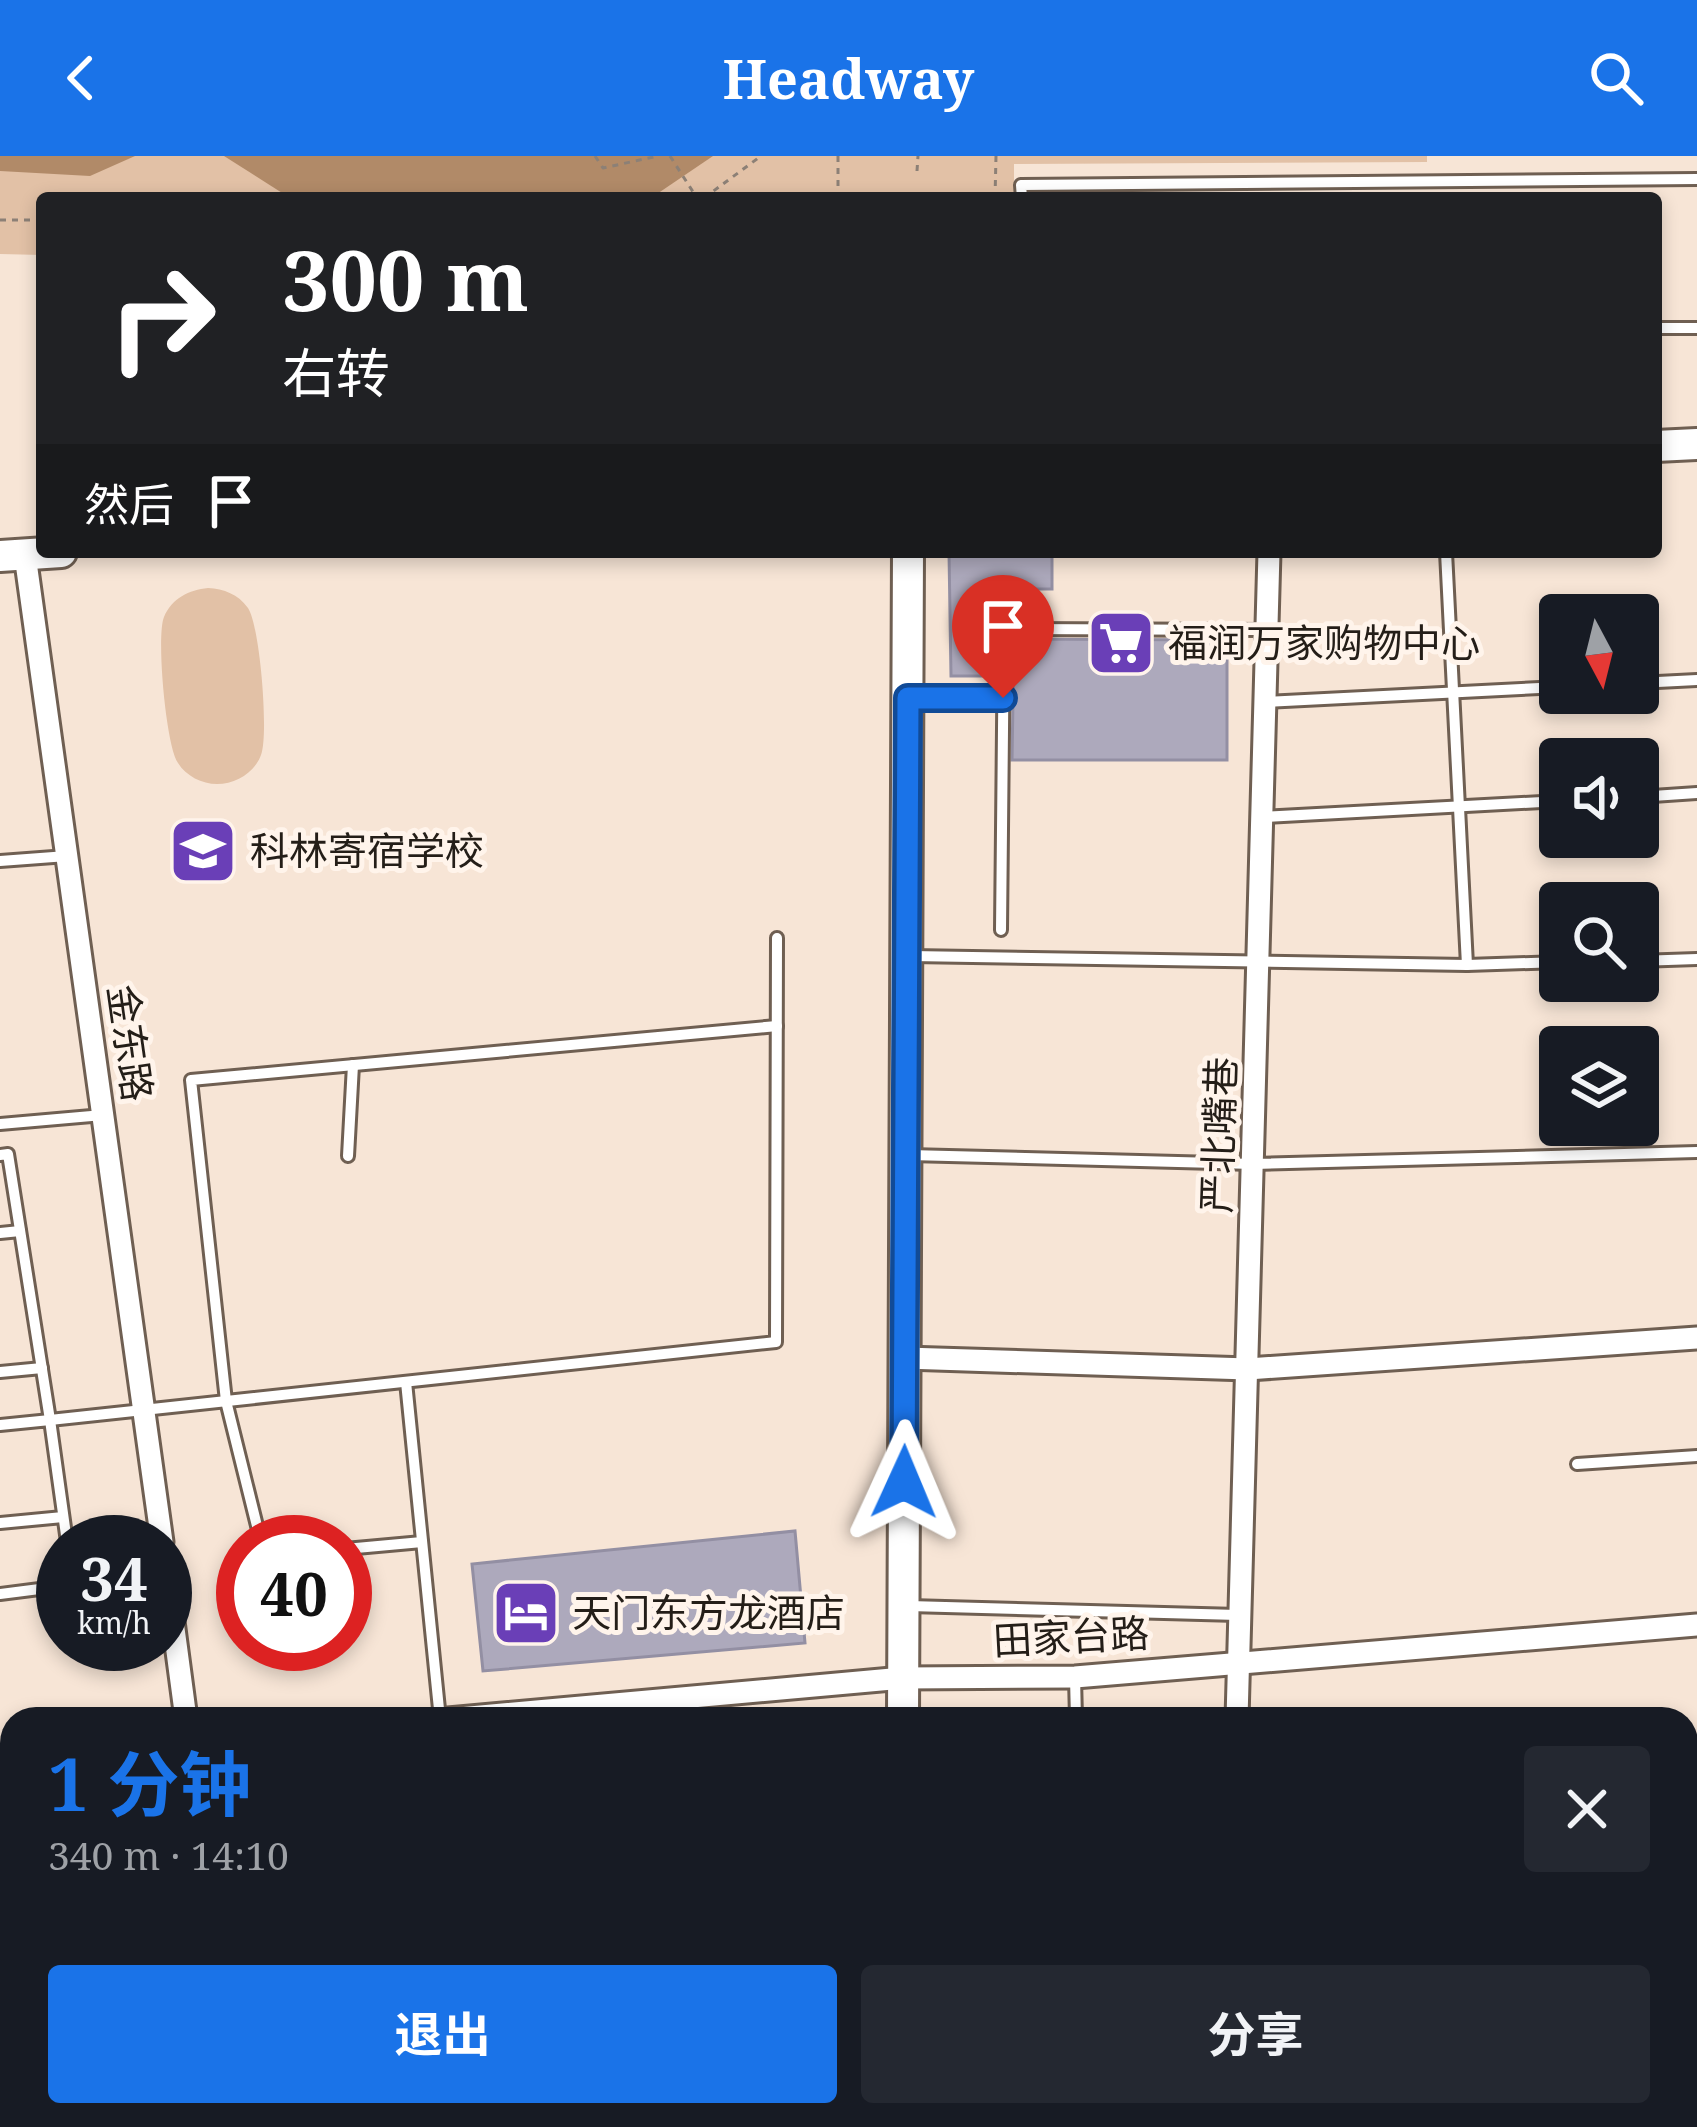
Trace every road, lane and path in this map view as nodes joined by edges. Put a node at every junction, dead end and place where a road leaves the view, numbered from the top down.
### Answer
1 (595, 156) edge
2 (658, 156) edge
3 (670, 156) edge
4 (761, 156) edge
5 (838, 156) edge
6 (918, 156) edge
7 (996, 156) edge
8 (917, 171) dead end
9 (1697, 179) edge
10 (1625, 180) junction
11 (1432, 182) junction
12 (693, 192) edge
13 (712, 192) edge
14 (838, 192) edge
15 (995, 192) edge
16 (1022, 192) edge
17 (1433, 192) edge
18 (1625, 192) edge
19 (0, 220) edge
20 (36, 220) edge
21 (1662, 328) edge
22 (1697, 328) edge
23 (1697, 444) edge
24 (1662, 446) edge
25 (12, 555) edge
26 (908, 558) edge
27 (1269, 558) edge
28 (1446, 558) edge
29 (1267, 630) junction
30 (1697, 680) edge
31 (1659, 682) edge
32 (1539, 688) edge
33 (1453, 693) junction
34 (908, 698) junction
35 (1003, 698) junction
36 (1266, 702) junction
37 (1697, 794) edge
38 (1659, 795) edge
39 (1539, 802) edge
40 (1459, 806) junction
41 (1263, 817) junction
42 (67, 856) junction
43 (0, 861) edge
44 (1001, 930) dead end
45 (777, 938) dead end
46 (908, 956) junction
47 (1697, 959) edge
48 (1659, 960) edge
49 (1259, 961) junction
50 (1539, 962) edge
51 (1467, 964) junction
52 (777, 1025) junction
53 (353, 1065) junction
54 (104, 1115) junction
55 (0, 1124) edge
56 (1697, 1152) edge
57 (0, 1155) edge
58 (907, 1155) junction
59 (348, 1156) dead end
60 (1254, 1164) junction
61 (20, 1232) junction
62 (0, 1233) edge
63 (1697, 1338) edge
64 (905, 1358) junction
65 (42, 1368) junction
66 (1248, 1369) junction
67 (0, 1372) edge
68 (406, 1382) junction
69 (226, 1401) junction
70 (145, 1409) junction
71 (50, 1420) junction
72 (0, 1425) edge
73 (1697, 1456) edge
74 (1577, 1464) dead end
75 (63, 1515) edge
76 (159, 1515) edge
77 (254, 1515) edge
78 (36, 1520) edge
79 (0, 1523) edge
80 (422, 1542) junction
81 (372, 1547) edge
82 (36, 1589) edge
83 (0, 1594) edge
84 (903, 1606) junction
85 (1242, 1615) junction
86 (1697, 1625) edge
87 (1240, 1663) junction
88 (180, 1671) edge
89 (1076, 1677) junction
90 (903, 1678) junction
91 (184, 1707) edge
92 (443, 1707) edge
93 (659, 1707) edge
94 (903, 1707) edge
95 (1076, 1707) edge
96 (1238, 1707) edge

1 - 2 path
3 - 12 path
4 - 13 path
5 - 14 path
6 - 8 path
7 - 15 path
9 - 10 lane
10 - 11 lane
10 - 18 lane
11 - 16 lane
11 - 17 lane
19 - 20 path
21 - 22 lane
23 - 24 street
25 - 42 street, 金东路
26 - 34 street
27 - 29 street, 严北嘴巷
28 - 33 lane
29 - 35 lane
29 - 36 street, 严北嘴巷
30 - 31 lane
32 - 33 lane
33 - 36 lane
33 - 40 lane
34 - 35 lane
34 - 46 street
35 - 44 lane
36 - 41 street, 严北嘴巷
37 - 38 lane
39 - 40 lane
40 - 41 lane
40 - 51 lane
41 - 49 street, 严北嘴巷
42 - 43 lane
42 - 54 street, 金东路
45 - 52 lane
46 - 49 lane
46 - 58 street
47 - 48 lane
49 - 51 lane
49 - 60 street, 严北嘴巷
50 - 51 lane
52 - 53 lane
52 - 68 lane
53 - 59 lane
53 - 69 lane
54 - 55 lane
54 - 70 street, 金东路
56 - 60 lane
57 - 61 lane
58 - 60 lane
58 - 64 street
60 - 66 street, 严北嘴巷
61 - 62 lane
61 - 65 lane
63 - 66 street
64 - 66 street
64 - 84 street
65 - 67 lane
65 - 71 lane
66 - 85 street, 严北嘴巷
68 - 69 lane
68 - 80 lane
69 - 70 lane
69 - 77 lane
70 - 71 lane
70 - 76 street, 金东路
71 - 72 lane
71 - 75 lane
73 - 74 lane
78 - 79 lane
80 - 81 lane
80 - 92 lane
82 - 83 lane
84 - 85 lane
84 - 90 street
85 - 87 street, 严北嘴巷
86 - 87 street, 田家台路
87 - 89 street, 田家台路
87 - 96 street, 严北嘴巷
88 - 91 street
89 - 90 street, 田家台路
89 - 95 lane
90 - 93 street, 田家台路
90 - 94 street

